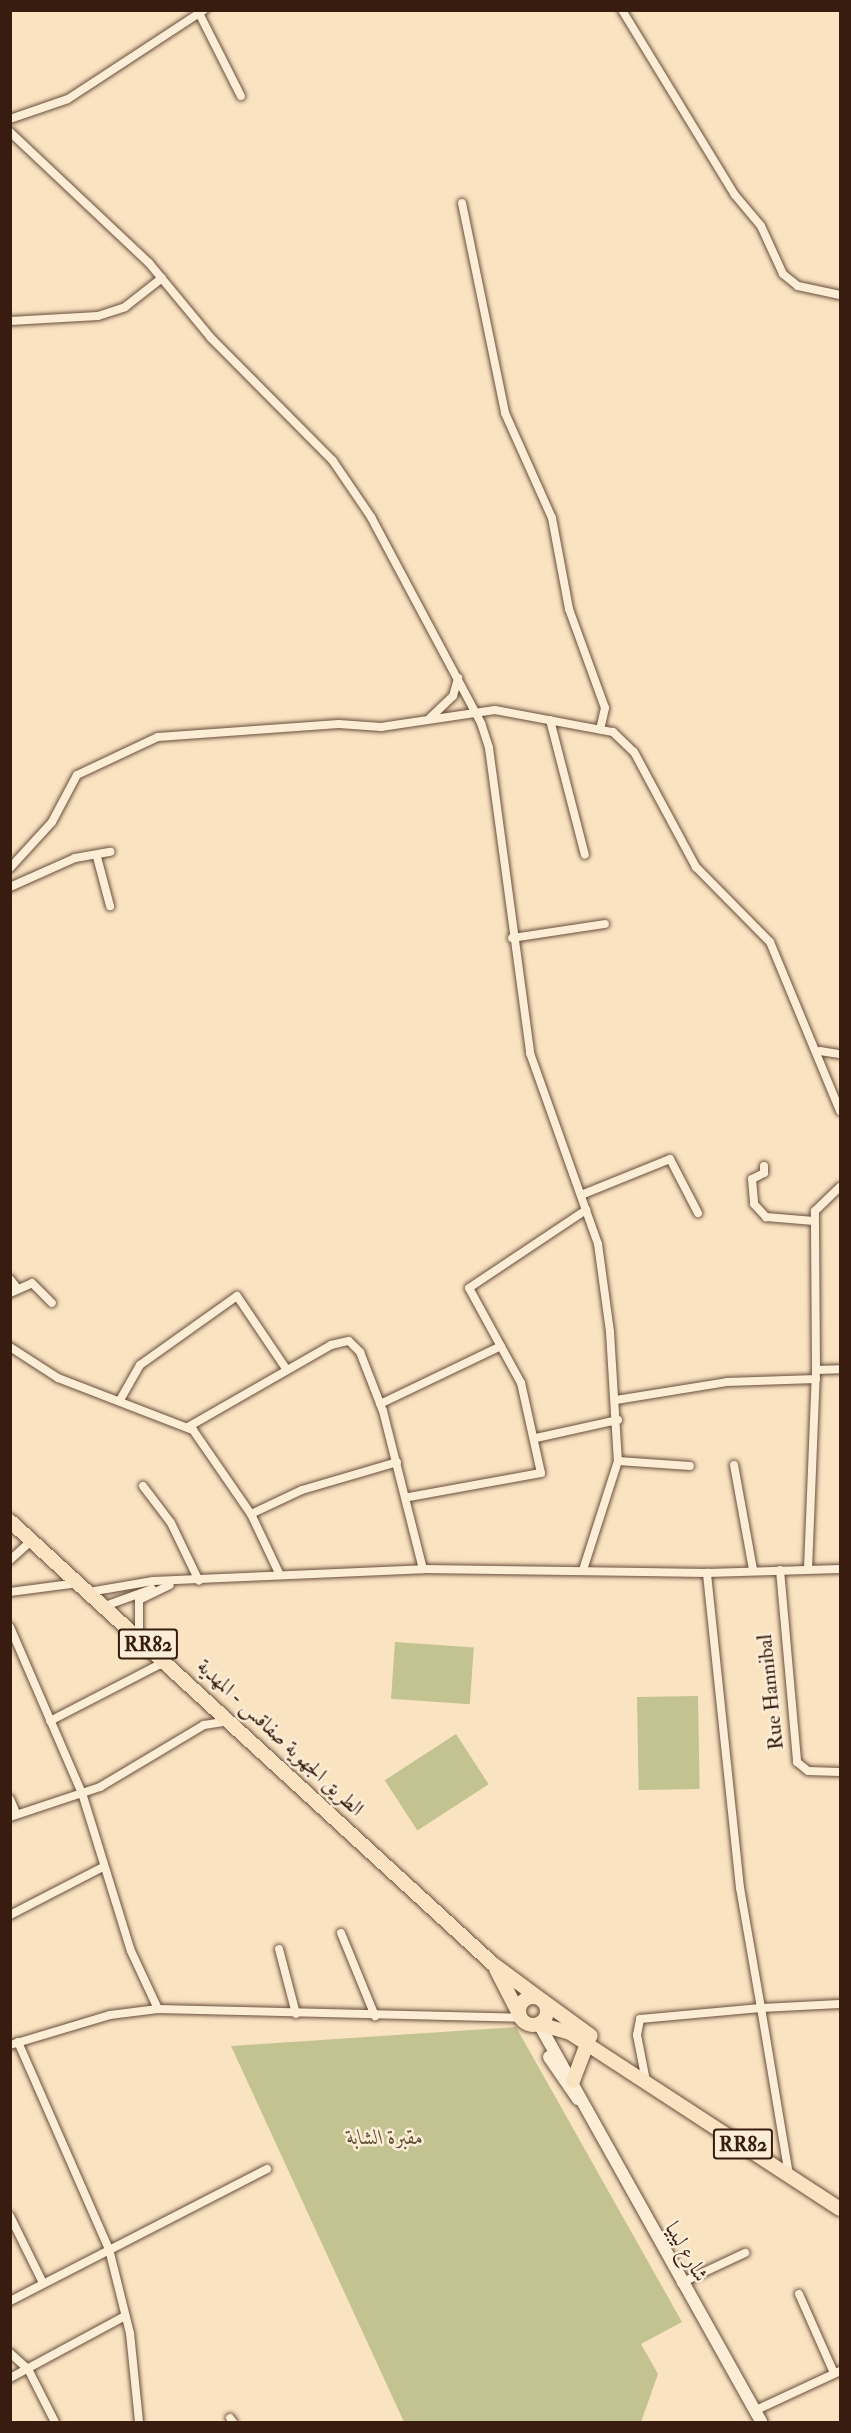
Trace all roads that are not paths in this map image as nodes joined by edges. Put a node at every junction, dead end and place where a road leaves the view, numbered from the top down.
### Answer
1 (622, 10) edge
2 (201, 12) edge
3 (241, 96) dead end
4 (10, 119) edge
5 (10, 132) edge
6 (462, 203) dead end
7 (162, 278) junction
8 (840, 295) edge
9 (10, 321) edge
10 (458, 678) junction
11 (474, 713) junction
12 (427, 720) junction
13 (550, 720) junction
14 (600, 729) junction
15 (110, 852) dead end
16 (585, 855) dead end
17 (97, 857) junction
18 (10, 868) edge
19 (10, 887) edge
20 (110, 906) dead end
21 (605, 924) dead end
22 (512, 938) junction
23 (820, 1051) junction
24 (840, 1054) edge
25 (840, 1111) edge
26 (764, 1166) dead end
27 (840, 1187) edge
28 (581, 1195) junction
29 (586, 1210) junction
30 (698, 1213) dead end
31 (814, 1221) junction
32 (10, 1279) edge
33 (14, 1291) edge
34 (52, 1303) dead end
35 (501, 1346) junction
36 (10, 1347) edge
37 (840, 1369) edge
38 (287, 1370) junction
39 (816, 1374) junction
40 (120, 1400) junction
41 (616, 1400) junction
42 (381, 1404) junction
43 (618, 1420) junction
44 (188, 1427) junction
45 (536, 1438) junction
46 (618, 1461) junction
47 (397, 1462) junction
48 (734, 1465) dead end
49 (690, 1467) dead end
50 (143, 1486) dead end
51 (409, 1497) junction
52 (251, 1514) junction
53 (10, 1521) edge
54 (31, 1541) junction
55 (10, 1560) edge
56 (423, 1569) junction
57 (808, 1569) junction
58 (840, 1569) edge
59 (583, 1570) junction
60 (753, 1570) junction
61 (780, 1570) junction
62 (279, 1573) junction
63 (707, 1573) junction
64 (200, 1581) junction
65 (179, 1582) junction
66 (159, 1587) junction
67 (84, 1588) junction
68 (10, 1592) edge
69 (105, 1606) junction
70 (10, 1627) edge
71 (139, 1636) junction
72 (166, 1661) junction
73 (228, 1720) junction
74 (50, 1721) junction
75 (840, 1772) edge
76 (82, 1793) junction
77 (10, 1798) edge
78 (13, 1815) edge
79 (103, 1867) junction
80 (10, 1915) edge
81 (341, 1934) dead end
82 (279, 1949) dead end
83 (494, 1964) junction
84 (541, 2000) junction
85 (840, 2004) edge
86 (761, 2008) junction
87 (158, 2009) junction
88 (296, 2014) junction
89 (375, 2016) junction
90 (527, 2020) junction
91 (589, 2040) junction
92 (14, 2044) edge
93 (573, 2081) junction
94 (646, 2081) junction
95 (579, 2100) junction
96 (267, 2169) dead end
97 (789, 2175) junction
98 (840, 2209) edge
99 (10, 2216) edge
100 (109, 2249) junction
101 (745, 2253) dead end
102 (43, 2283) junction
103 (681, 2283) junction
104 (799, 2294) dead end
105 (10, 2301) edge
106 (125, 2316) junction
107 (10, 2354) edge
108 (28, 2369) junction
109 (837, 2372) edge
110 (10, 2378) edge
111 (754, 2411) junction
112 (55, 2422) edge
113 (139, 2422) edge
114 (761, 2422) edge

1 - 8 street
2 - 3 street
2 - 4 street
5 - 7 street
6 - 14 street
7 - 9 street
7 - 10 street
10 - 11 street
10 - 12 street
11 - 12 street
11 - 13 street
11 - 22 street
12 - 18 street
13 - 14 street
13 - 16 street
14 - 23 street
15 - 17 street
17 - 19 street
17 - 20 street
21 - 22 street
22 - 28 street
23 - 24 street
23 - 25 street
26 - 31 street
27 - 31 street
28 - 29 street
28 - 30 street
29 - 35 street
29 - 41 street
31 - 39 street
32 - 33 street
33 - 34 street
35 - 42 street
35 - 45 street
36 - 40 street
37 - 39 street
38 - 40 street
38 - 42 street
38 - 44 street
39 - 41 street
39 - 57 street
40 - 44 street
41 - 43 street
42 - 47 street
43 - 45 street
43 - 46 street
44 - 52 street
45 - 51 street
46 - 49 street
46 - 59 street
47 - 51 street
47 - 52 street
48 - 60 street
50 - 64 street
51 - 56 street
52 - 62 street
53 - 54 main road, الطريق الجهوية صفاقس - المهدية / RR82
54 - 55 street
54 - 67 main road, الطريق الجهوية صفاقس - المهدية / RR82
56 - 59 street
56 - 62 street
57 - 58 street
57 - 61 street
59 - 63 street
60 - 61 street
60 - 63 street
61 - 75 street, Rue Hannibal
62 - 64 street
63 - 86 street
64 - 65 street
65 - 66 street
65 - 67 street
66 - 69 street
66 - 71 street
67 - 68 street
67 - 69 main road, الطريق الجهوية صفاقس - المهدية / RR82
69 - 71 main road, الطريق الجهوية صفاقس - المهدية / RR82
70 - 74 street
71 - 72 main road, الطريق الجهوية صفاقس - المهدية / RR82
72 - 73 main road, الطريق الجهوية صفاقس - المهدية / RR82
72 - 74 street
73 - 76 street
73 - 83 main road, الطريق الجهوية صفاقس - المهدية / RR82
74 - 76 street
76 - 78 street
76 - 79 street
77 - 78 street
79 - 80 street
79 - 87 street
81 - 89 street
82 - 88 street
83 - 84 main road, الطريق الجهوية صفاقس - المهدية / RR82
83 - 90 main road, الطريق الجهوية صفاقس - المهدية
84 - 90 main road
84 - 90 main road
84 - 91 main road, الطريق الجهوية صفاقس - المهدية / RR82
85 - 86 street
86 - 94 street
86 - 97 street
87 - 88 street
87 - 92 street
88 - 89 street
89 - 90 street
90 - 91 main road, الطريق الجهوية صفاقس - المهدية / RR82
90 - 93 main road, شارع ليبيا
90 - 95 main road, شارع ليبيا
91 - 93 main road
91 - 94 main road, الطريق الجهوية صفاقس - المهدية / RR82
92 - 100 street
93 - 95 main road, شارع ليبيا
94 - 97 main road, الطريق الجهوية صفاقس - المهدية / RR82
95 - 103 main road, شارع ليبيا
96 - 100 street
97 - 98 main road, الطريق الجهوية صفاقس - المهدية / RR82
99 - 102 street
100 - 102 street
100 - 106 street
101 - 103 street
102 - 105 street
103 - 111 main road, شارع ليبيا
104 - 109 street
106 - 108 street
106 - 113 street
107 - 108 street
108 - 110 street
108 - 112 street
109 - 111 street
111 - 114 main road, شارع ليبيا

